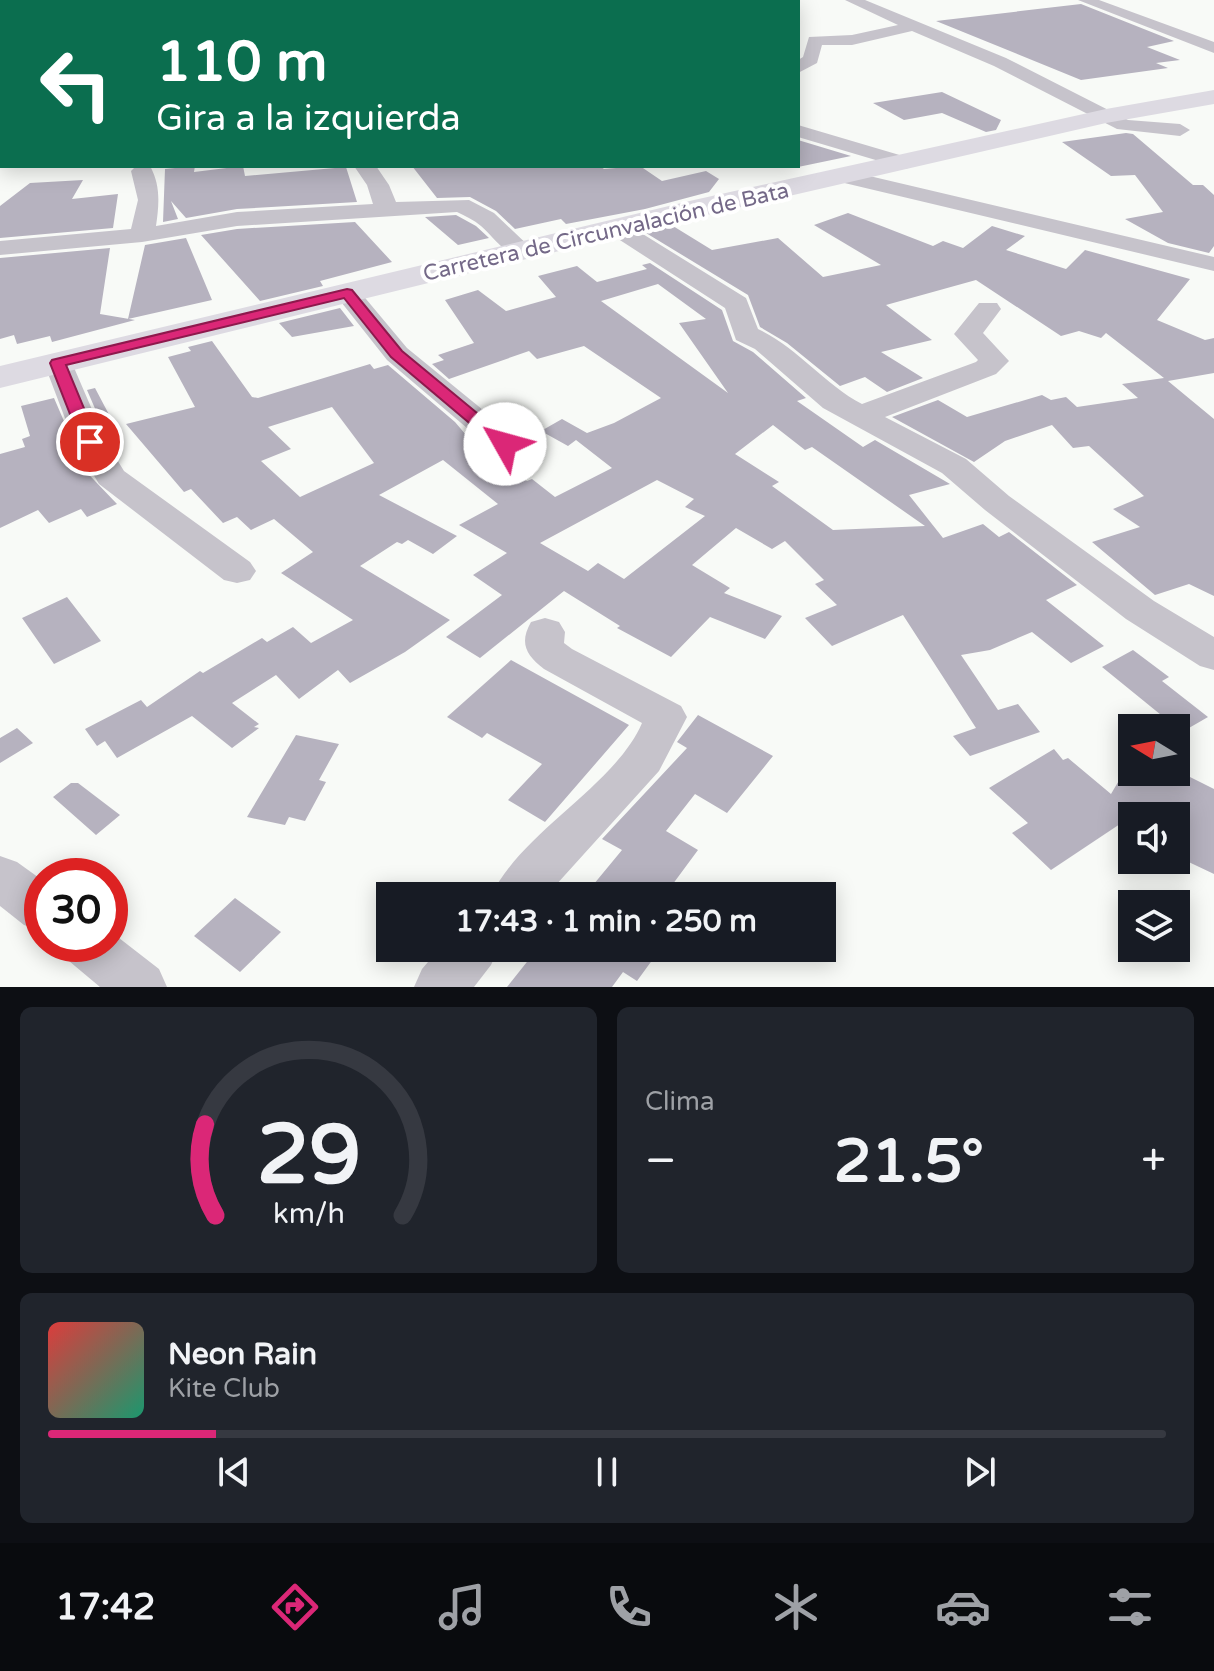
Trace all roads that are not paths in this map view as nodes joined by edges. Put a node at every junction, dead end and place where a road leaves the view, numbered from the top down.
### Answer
1 (852, 0) edge
2 (1085, 0) edge
3 (912, 26) junction
4 (1209, 44) edge
5 (800, 67) edge
6 (1214, 97) edge
7 (1110, 126) junction
8 (1180, 130) dead end
9 (800, 132) edge
10 (906, 163) junction
11 (366, 168) edge
12 (142, 171) dead end
13 (844, 176) junction
14 (386, 207) junction
15 (617, 228) junction
16 (142, 235) junction
17 (0, 248) edge
18 (522, 251) junction
19 (1213, 262) edge
20 (347, 293) junction
21 (988, 309) dead end
22 (58, 363) junction
23 (0, 377) edge
24 (862, 415) junction
25 (505, 444) dead end
26 (237, 571) dead end
27 (545, 632) dead end
28 (1214, 656) edge
29 (0, 877) edge
30 (527, 882) edge
31 (24, 895) edge
32 (109, 962) edge
33 (462, 962) edge
34 (140, 987) edge
35 (441, 987) edge

1 - 3 street
2 - 4 street
3 - 5 street
3 - 7 street
6 - 7 main road, Carretera de Circunvalación de Bata
7 - 8 street
7 - 10 main road, Carretera de Circunvalación de Bata
9 - 10 street
10 - 13 main road, Carretera de Circunvalación de Bata
11 - 14 street
12 - 16 street
13 - 15 main road, Carretera de Circunvalación de Bata
13 - 19 street
14 - 16 street
14 - 18 street
15 - 18 main road, Carretera de Circunvalación de Bata
15 - 24 street
16 - 17 street
18 - 20 main road, Carretera de Circunvalación de Bata
20 - 22 main road, Carretera de Circunvalación de Bata
20 - 25 street
21 - 24 street
22 - 23 main road, Carretera de Circunvalación de Bata
22 - 26 street
24 - 28 street
27 - 30 street
29 - 31 street
32 - 34 street
33 - 35 street

